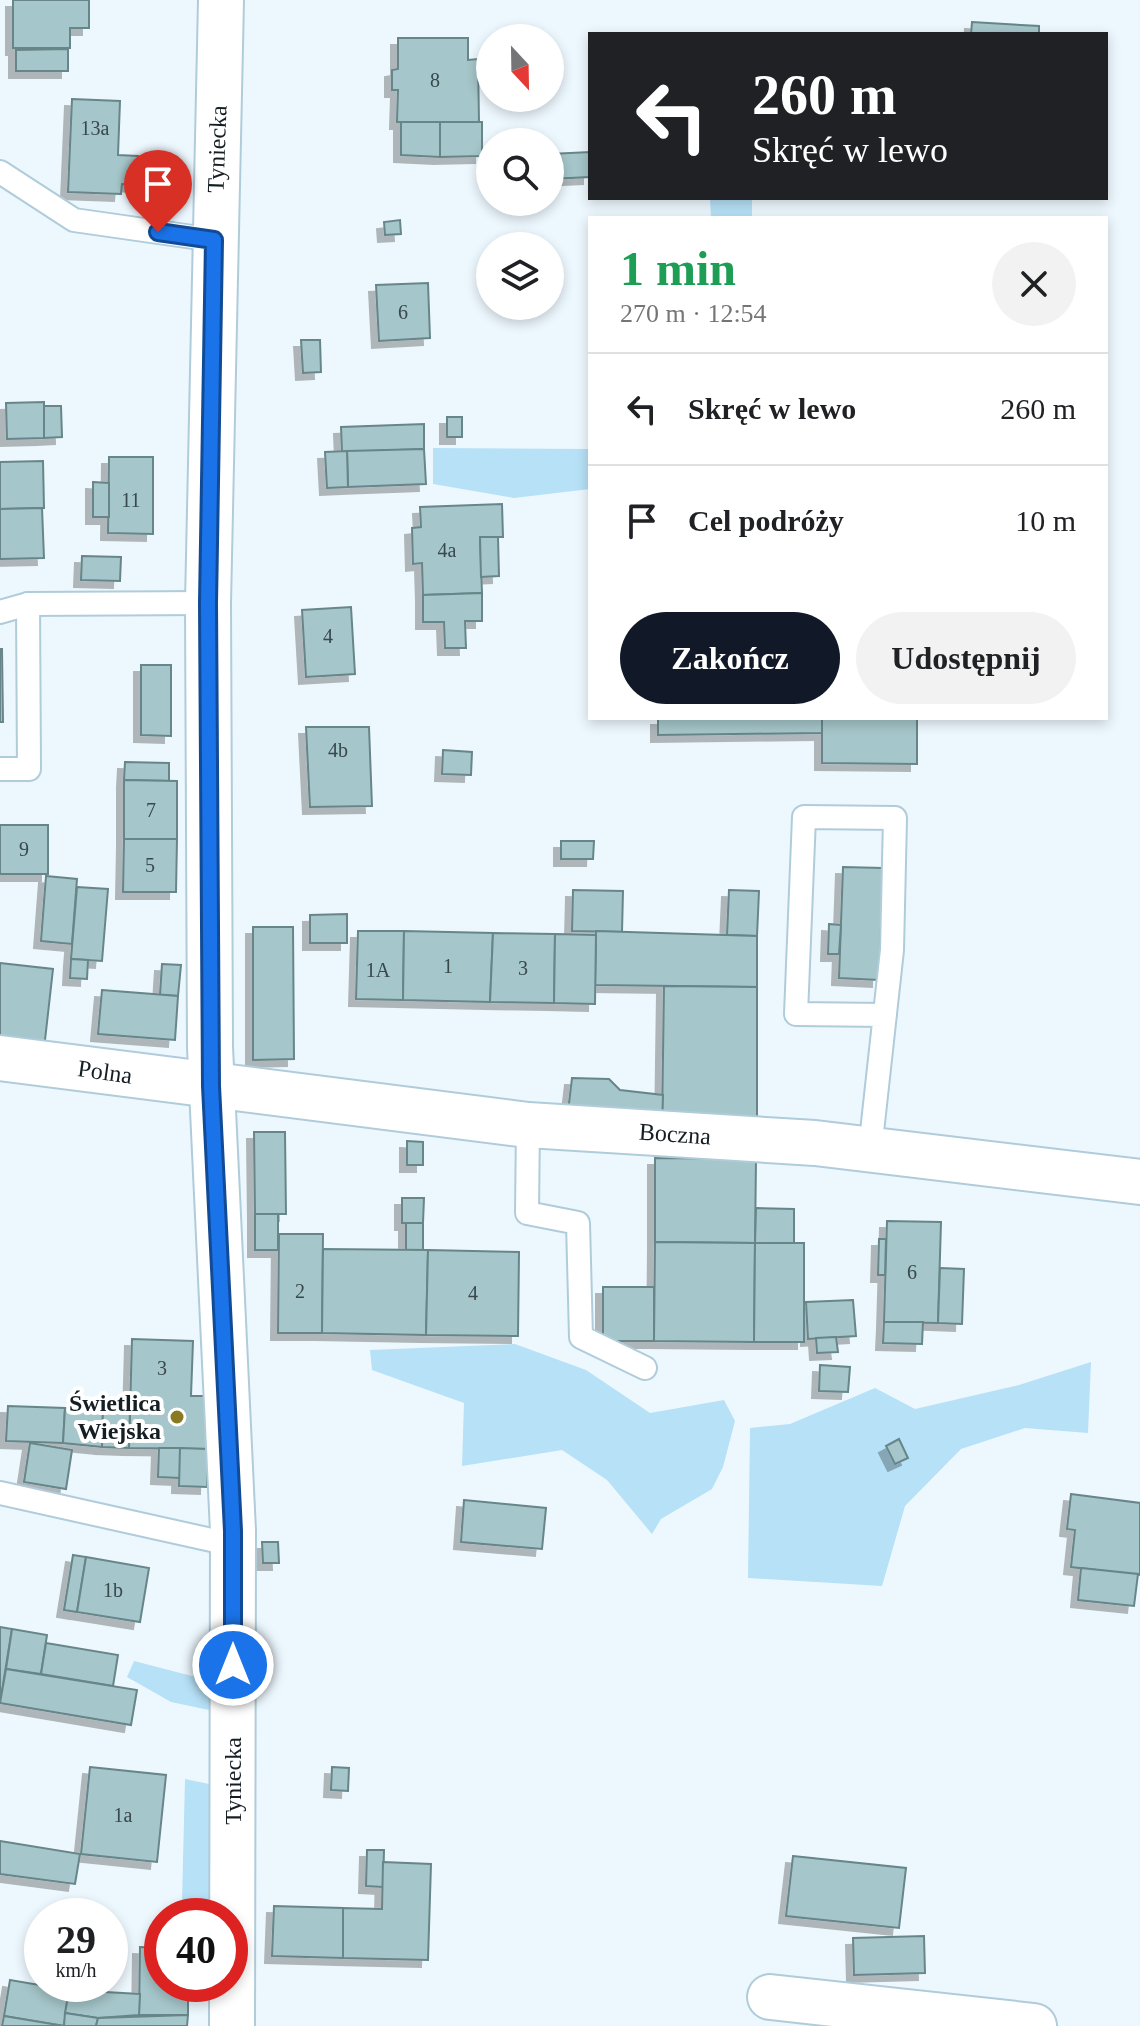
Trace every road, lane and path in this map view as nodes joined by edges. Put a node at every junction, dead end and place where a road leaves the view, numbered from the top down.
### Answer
1 (221, 0) edge
2 (0, 172) edge
3 (214, 240) junction
4 (208, 603) junction
5 (28, 604) junction
6 (0, 612) edge
7 (0, 769) edge
8 (885, 1015) junction
9 (0, 1058) edge
10 (211, 1086) junction
11 (528, 1125) junction
12 (870, 1150) junction
13 (1140, 1182) edge
14 (645, 1368) dead end
15 (0, 1493) edge
16 (234, 1545) junction
17 (770, 1997) dead end
18 (232, 2026) edge
19 (1034, 2026) edge

1 - 3 street, Tyniecka
2 - 3 lane
3 - 4 street, Tyniecka
4 - 5 lane
4 - 10 street, Tyniecka
5 - 6 lane
5 - 7 lane
8 - 8 lane
8 - 12 lane
9 - 10 street, Polna
10 - 11 street, Boczna
10 - 16 street, Tyniecka
11 - 12 street, Boczna
11 - 14 lane
12 - 13 street, Boczna
15 - 16 lane
16 - 18 street, Tyniecka
17 - 19 street

